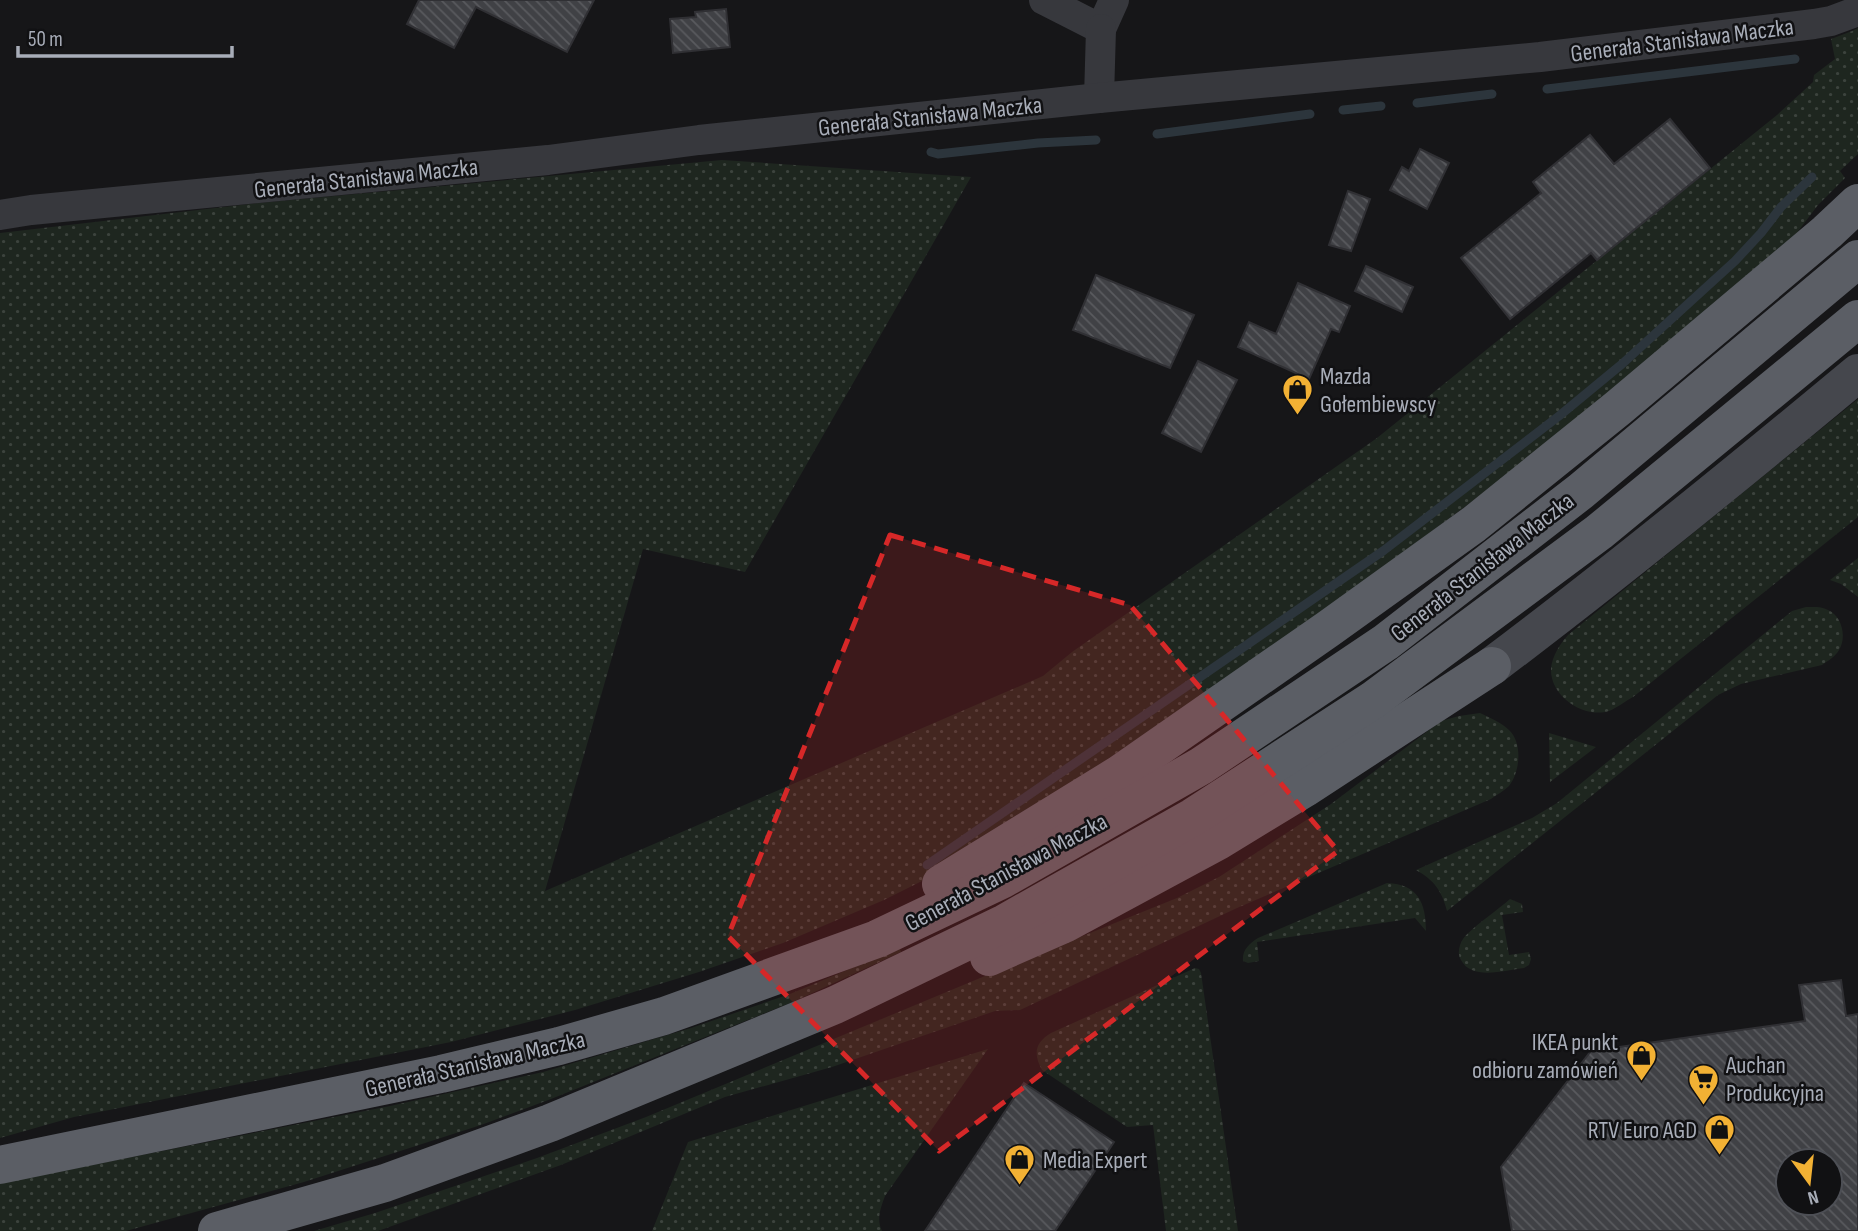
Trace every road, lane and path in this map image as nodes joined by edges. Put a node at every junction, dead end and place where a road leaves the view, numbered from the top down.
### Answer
1 (1044, 0) edge
2 (1114, 0) edge
3 (1858, 11) edge
4 (1101, 29) junction
5 (1099, 99) junction
6 (1858, 203) edge
7 (0, 215) edge
8 (1858, 260) edge
9 (1858, 319) edge
10 (1858, 373) edge
11 (1492, 666) joint
12 (559, 1046) junction
13 (718, 1055) junction
14 (0, 1165) edge
15 (217, 1231) edge

1 - 4 street
2 - 4 street
3 - 5 street, Generała Stanisława Maczka
4 - 5 street
5 - 7 street, Generała Stanisława Maczka
6 - 12 highway
8 - 12 highway, Generała Stanisława Maczka
9 - 13 highway, Generała Stanisława Maczka
10 - 11 main road
11 - 13 highway
12 - 14 highway, Generała Stanisława Maczka
13 - 15 highway, Generała Stanisława Maczka

